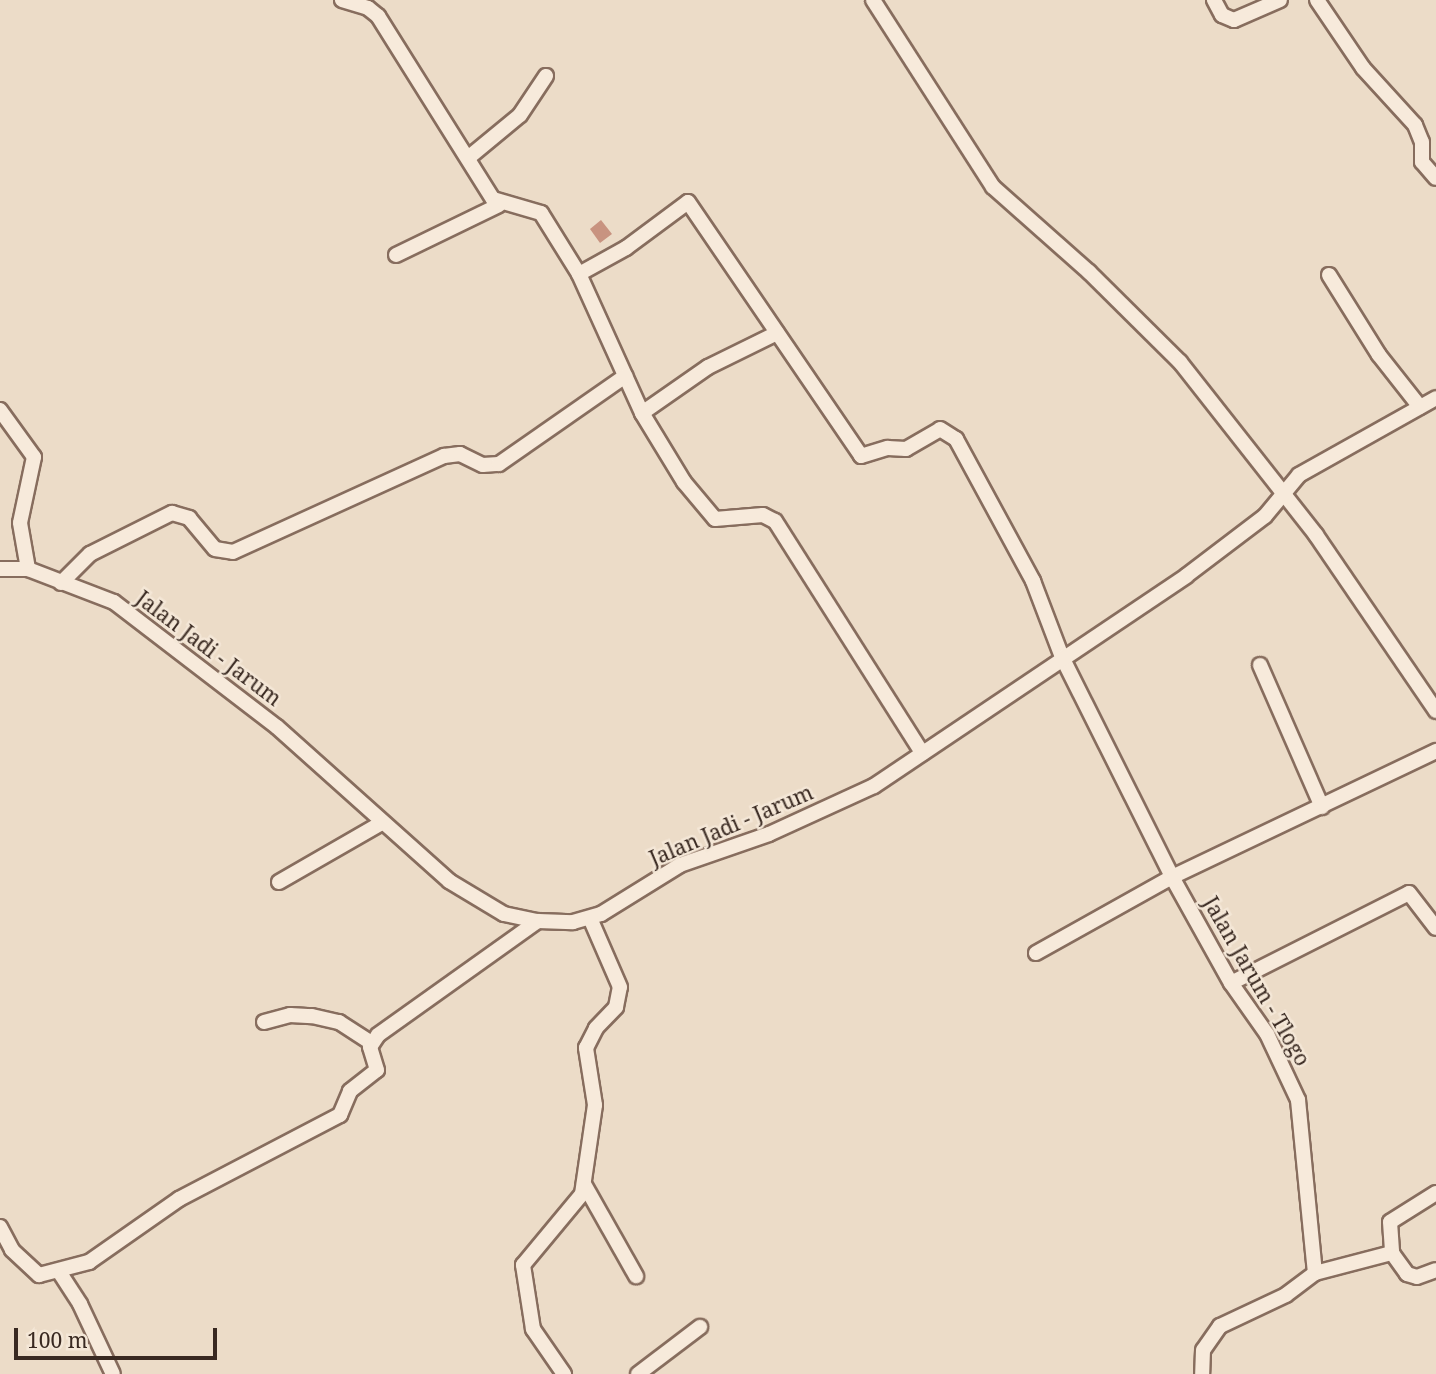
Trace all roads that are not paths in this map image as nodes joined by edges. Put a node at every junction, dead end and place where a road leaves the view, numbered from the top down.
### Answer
1 (342, 0) edge
2 (873, 0) edge
3 (1214, 0) edge
4 (1280, 0) edge
5 (1317, 0) edge
6 (546, 76) dead end
7 (468, 158) junction
8 (1436, 178) edge
9 (499, 205) junction
10 (396, 255) dead end
11 (579, 274) junction
12 (1329, 275) dead end
13 (777, 333) junction
14 (625, 376) junction
15 (1436, 398) edge
16 (1420, 407) junction
17 (0, 410) edge
18 (642, 413) junction
19 (1283, 495) junction
20 (0, 569) edge
21 (28, 569) junction
22 (61, 583) junction
23 (1062, 657) junction
24 (1260, 665) dead end
25 (1436, 710) edge
26 (1436, 751) edge
27 (922, 753) junction
28 (1322, 807) junction
29 (380, 824) junction
30 (1172, 877) junction
31 (279, 882) dead end
32 (590, 918) junction
33 (538, 921) junction
34 (1436, 928) edge
35 (1036, 953) dead end
36 (1231, 983) junction
37 (264, 1022) dead end
38 (371, 1043) junction
39 (584, 1184) junction
40 (1436, 1193) edge
41 (0, 1227) edge
42 (1392, 1253) junction
43 (1436, 1270) edge
44 (60, 1273) junction
45 (1315, 1273) junction
46 (636, 1276) dead end
47 (700, 1327) dead end
48 (106, 1371) edge
49 (564, 1374) edge
50 (638, 1374) edge
51 (1202, 1374) edge

1 - 7 street
2 - 19 street
3 - 4 street
5 - 8 street
6 - 7 street
7 - 9 street
9 - 10 street
9 - 11 street
11 - 13 street
11 - 14 street
12 - 16 street
13 - 18 street
13 - 23 street, Jalan Jarum - Tlogo
14 - 18 street
14 - 22 street
15 - 16 street, Jalan Jadi - Jarum
16 - 19 street, Jalan Jadi - Jarum
17 - 21 street
18 - 27 street
19 - 23 street, Jalan Jadi - Jarum
19 - 25 street
20 - 21 street, Jalan Jadi - Jarum
21 - 22 street, Jalan Jadi - Jarum
22 - 29 street, Jalan Jadi - Jarum
23 - 27 street, Jalan Jadi - Jarum
23 - 30 street, Jalan Jarum - Tlogo
24 - 28 street
26 - 28 street
27 - 32 street, Jalan Jadi - Jarum
28 - 30 street
29 - 31 street
29 - 33 street, Jalan Jadi - Jarum
30 - 35 street
30 - 36 street, Jalan Jarum - Tlogo
32 - 33 street, Jalan Jadi - Jarum
32 - 39 street
33 - 38 street
34 - 36 street
36 - 45 street, Jalan Jarum - Tlogo
37 - 38 street
38 - 44 street
39 - 46 street
39 - 49 street
40 - 42 street
41 - 44 street
42 - 43 street
42 - 45 street
44 - 48 street
45 - 51 street
47 - 50 street

